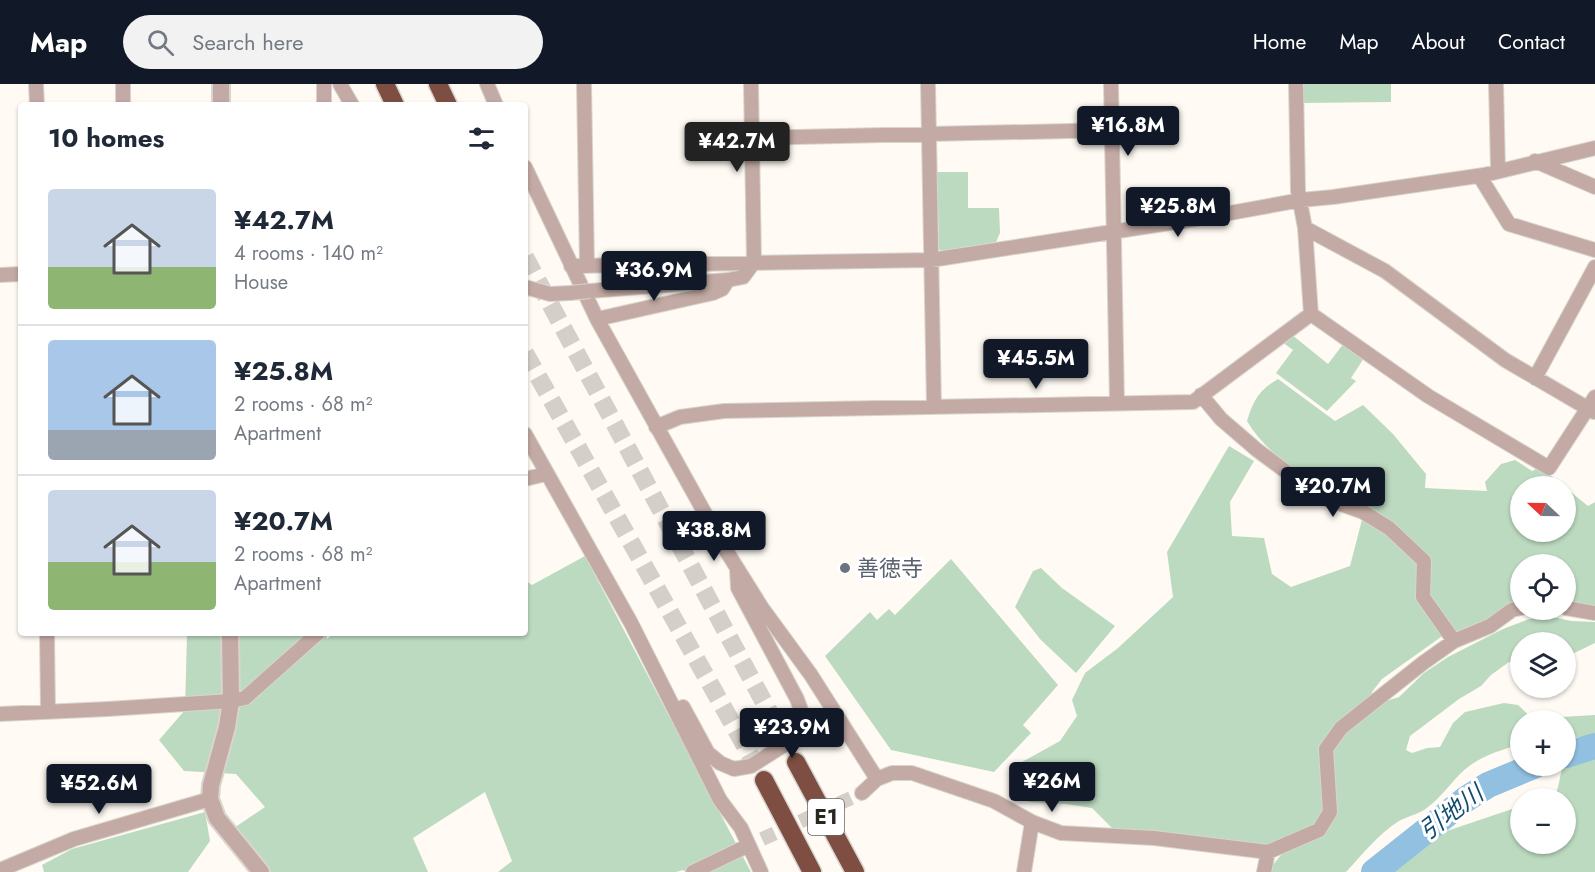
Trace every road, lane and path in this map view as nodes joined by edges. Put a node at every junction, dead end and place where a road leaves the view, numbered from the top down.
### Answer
1 (36, 84) edge
2 (123, 84) edge
3 (221, 84) edge
4 (324, 84) edge
5 (340, 84) edge
6 (385, 84) edge
7 (438, 84) edge
8 (487, 84) edge
9 (584, 84) edge
10 (751, 84) edge
11 (928, 84) edge
12 (1111, 84) edge
13 (1296, 84) edge
14 (1496, 84) edge
15 (37, 102) edge
16 (123, 102) edge
17 (221, 102) edge
18 (324, 102) edge
19 (350, 102) edge
20 (394, 102) edge
21 (447, 102) edge
22 (495, 102) edge
23 (1112, 130) junction
24 (929, 133) junction
25 (752, 138) junction
26 (1595, 148) edge
27 (1536, 161) junction
28 (1497, 170) junction
29 (528, 173) edge
30 (1484, 175) junction
31 (1595, 187) edge
32 (1301, 200) junction
33 (1305, 228) junction
34 (1113, 231) junction
35 (1595, 249) edge
36 (931, 260) junction
37 (754, 262) junction
38 (571, 266) junction
39 (587, 266) junction
40 (1595, 267) edge
41 (18, 274) edge
42 (0, 275) edge
43 (728, 280) junction
44 (528, 287) edge
45 (1311, 314) junction
46 (597, 319) junction
47 (1535, 378) junction
48 (1202, 395) junction
49 (1117, 403) junction
50 (1593, 406) edge
51 (934, 407) junction
52 (656, 427) junction
53 (528, 440) edge
54 (546, 474) junction
55 (528, 478) edge
56 (737, 568) junction
57 (1576, 610) edge
58 (1510, 611) edge
59 (1595, 613) edge
60 (47, 636) edge
61 (230, 636) edge
62 (315, 636) edge
63 (1454, 641) junction
64 (649, 659) junction
65 (231, 701) junction
66 (48, 712) junction
67 (0, 714) edge
68 (796, 762) tunnel mouth
69 (877, 779) junction
70 (764, 780) tunnel mouth
71 (862, 793) tunnel mouth
72 (210, 799) junction
73 (1032, 822) junction
74 (743, 848) tunnel mouth
75 (1268, 852) junction
76 (8, 869) edge
77 (261, 872) edge
78 (693, 872) edge
79 (761, 872) edge
80 (812, 872) edge
81 (855, 872) edge
82 (1024, 872) edge
83 (1264, 872) edge

1 - 15 street
2 - 16 street
3 - 17 street
4 - 18 street
5 - 19 street
6 - 20 highway
7 - 21 highway
8 - 22 street
9 - 39 street
10 - 25 street
11 - 24 street
12 - 23 street
13 - 32 street
14 - 28 street
23 - 24 street
23 - 34 street
24 - 25 street
24 - 36 street
25 - 37 street
26 - 27 street
27 - 28 street
27 - 31 street
28 - 30 street
29 - 38 street
30 - 32 street
30 - 35 street
32 - 33 street
32 - 34 street
33 - 45 street
33 - 47 street
34 - 36 street
34 - 49 street
36 - 37 street
36 - 51 street
37 - 39 street
37 - 43 street
38 - 39 street
38 - 46 street
40 - 47 street
41 - 42 street
43 - 44 street, bridge
43 - 46 street
45 - 48 street
45 - 50 street
46 - 52 street
47 - 50 street
48 - 49 street
48 - 63 street
49 - 51 street
51 - 52 street
52 - 56 street
53 - 54 street
54 - 55 street
54 - 64 street
56 - 64 street
56 - 69 street
57 - 59 street
58 - 63 street
60 - 66 street
61 - 65 street
62 - 65 street
63 - 75 street
64 - 79 street
65 - 66 street
65 - 72 street
66 - 67 street
68 - 81 highway, E1
69 - 71 street
69 - 73 street
70 - 80 highway, E1
72 - 76 street
72 - 77 street
73 - 75 street
73 - 82 street
74 - 78 street
75 - 83 street

